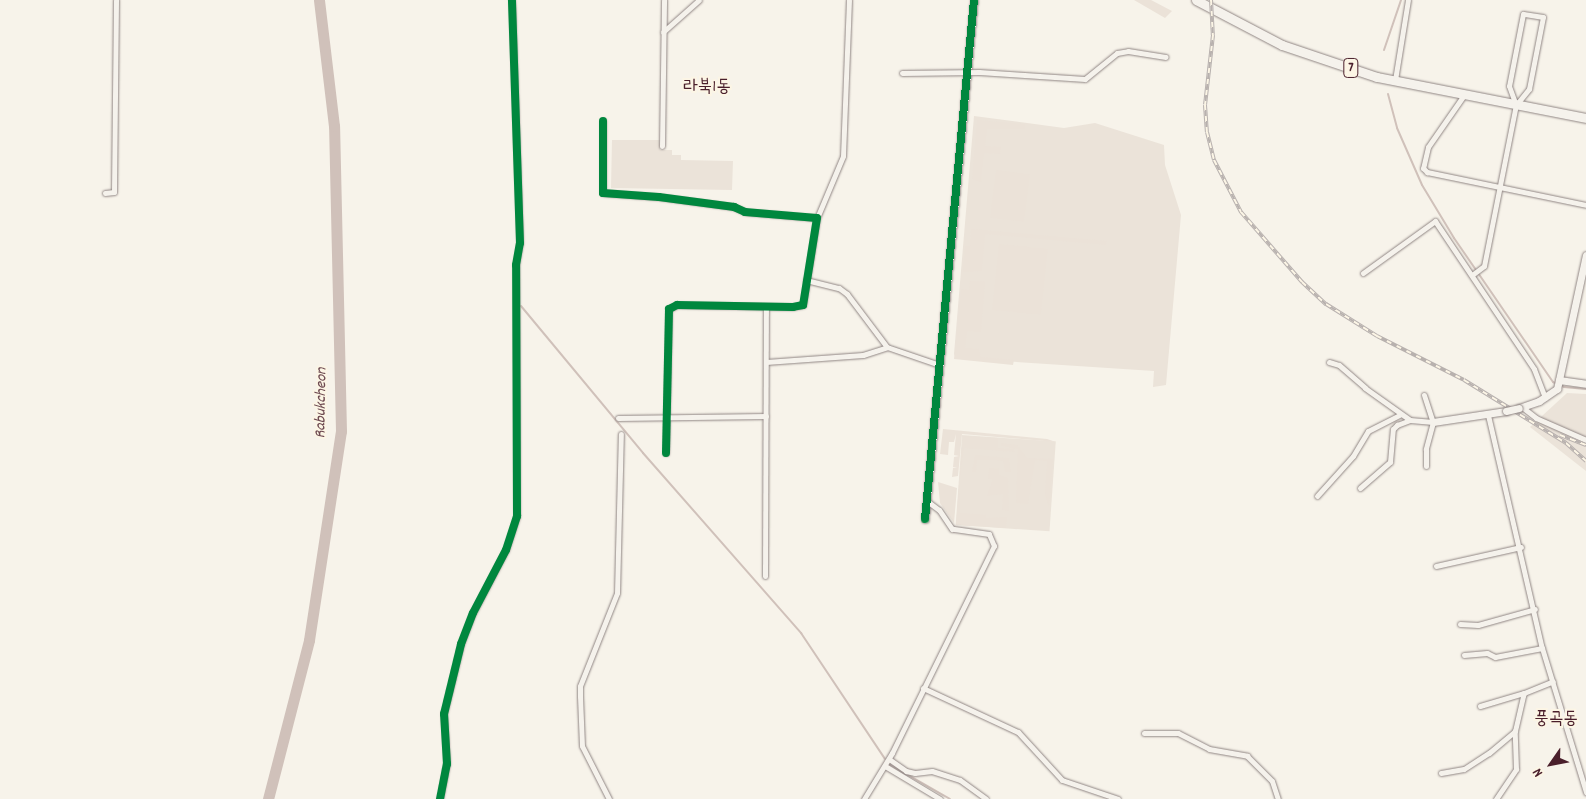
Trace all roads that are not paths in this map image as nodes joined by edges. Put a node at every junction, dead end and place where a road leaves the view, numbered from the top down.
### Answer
1 (116, 0) edge
2 (512, 0) edge
3 (664, 0) edge
4 (699, 0) edge
5 (849, 0) edge
6 (974, 0) edge
7 (1196, 0) edge
8 (1408, 0) edge
9 (663, 32) junction
10 (1166, 58) dead end
11 (968, 72) junction
12 (902, 73) dead end
13 (1395, 80) junction
14 (1464, 95) junction
15 (1516, 105) junction
16 (1586, 118) edge
17 (603, 121) dead end
18 (662, 146) dead end
19 (1500, 188) junction
20 (105, 193) dead end
21 (1586, 205) edge
22 (817, 218) junction
23 (1586, 255) edge
24 (1363, 272) dead end
25 (1472, 275) junction
26 (806, 280) junction
27 (766, 307) junction
28 (888, 347) junction
29 (766, 362) junction
30 (1329, 362) dead end
31 (940, 364) junction
32 (1558, 384) junction
33 (1586, 384) edge
34 (1424, 395) dead end
35 (1545, 398) junction
36 (1520, 408) junction
37 (1488, 414) junction
38 (1399, 415) junction
39 (766, 416) junction
40 (618, 418) dead end
41 (667, 418) junction
42 (1410, 420) junction
43 (1433, 422) junction
44 (620, 434) dead end
45 (1586, 440) edge
46 (666, 453) dead end
47 (1426, 466) dead end
48 (1360, 488) dead end
49 (1317, 496) dead end
50 (926, 501) junction
51 (925, 520) dead end
52 (1521, 547) junction
53 (1436, 566) dead end
54 (765, 576) dead end
55 (1535, 609) junction
56 (1460, 624) dead end
57 (1542, 648) junction
58 (1464, 655) dead end
59 (1553, 681) junction
60 (923, 688) junction
61 (1524, 693) junction
62 (1480, 706) dead end
63 (1515, 731) junction
64 (1144, 733) dead end
65 (889, 759) junction
66 (886, 766) junction
67 (1440, 773) dead end
68 (928, 792) junction
69 (1586, 792) edge
70 (440, 799) edge
71 (609, 799) edge
72 (864, 799) edge
73 (930, 799) edge
74 (940, 799) edge
75 (986, 799) edge
76 (1118, 799) edge
77 (1278, 799) edge
78 (1496, 799) edge

1 - 20 street
2 - 70 street
3 - 9 street
4 - 9 street
5 - 22 street
6 - 11 street
7 - 13 highway, 7
8 - 13 street
9 - 18 street
10 - 11 street
11 - 12 street
11 - 31 street
13 - 14 highway, 7
14 - 15 highway, 7
14 - 19 street
15 - 15 street
15 - 16 highway, 7
15 - 19 street
17 - 22 street
19 - 21 street
19 - 25 street
22 - 26 street
23 - 32 street
24 - 25 street
25 - 35 street
26 - 27 street
26 - 28 street
27 - 29 street
27 - 41 street
28 - 29 street
28 - 31 street
29 - 39 street
30 - 38 street
31 - 50 street
32 - 33 street
32 - 35 street
34 - 43 street
35 - 36 street
36 - 37 street, bridge
36 - 45 street
37 - 43 street
37 - 52 street
38 - 42 street
38 - 49 street
39 - 41 street
39 - 54 street
40 - 41 street
41 - 46 street
42 - 43 street
42 - 48 street
43 - 47 street
44 - 71 street
50 - 51 street
50 - 60 street
52 - 53 street
52 - 55 street
55 - 56 street
55 - 57 street
57 - 58 street
57 - 59 street
59 - 61 street
59 - 69 street
60 - 65 street
60 - 76 street
61 - 62 street
61 - 63 street
63 - 67 street
63 - 78 street
64 - 77 street
65 - 66 street
65 - 75 street
66 - 68 street
66 - 72 street
68 - 73 street
68 - 74 street

